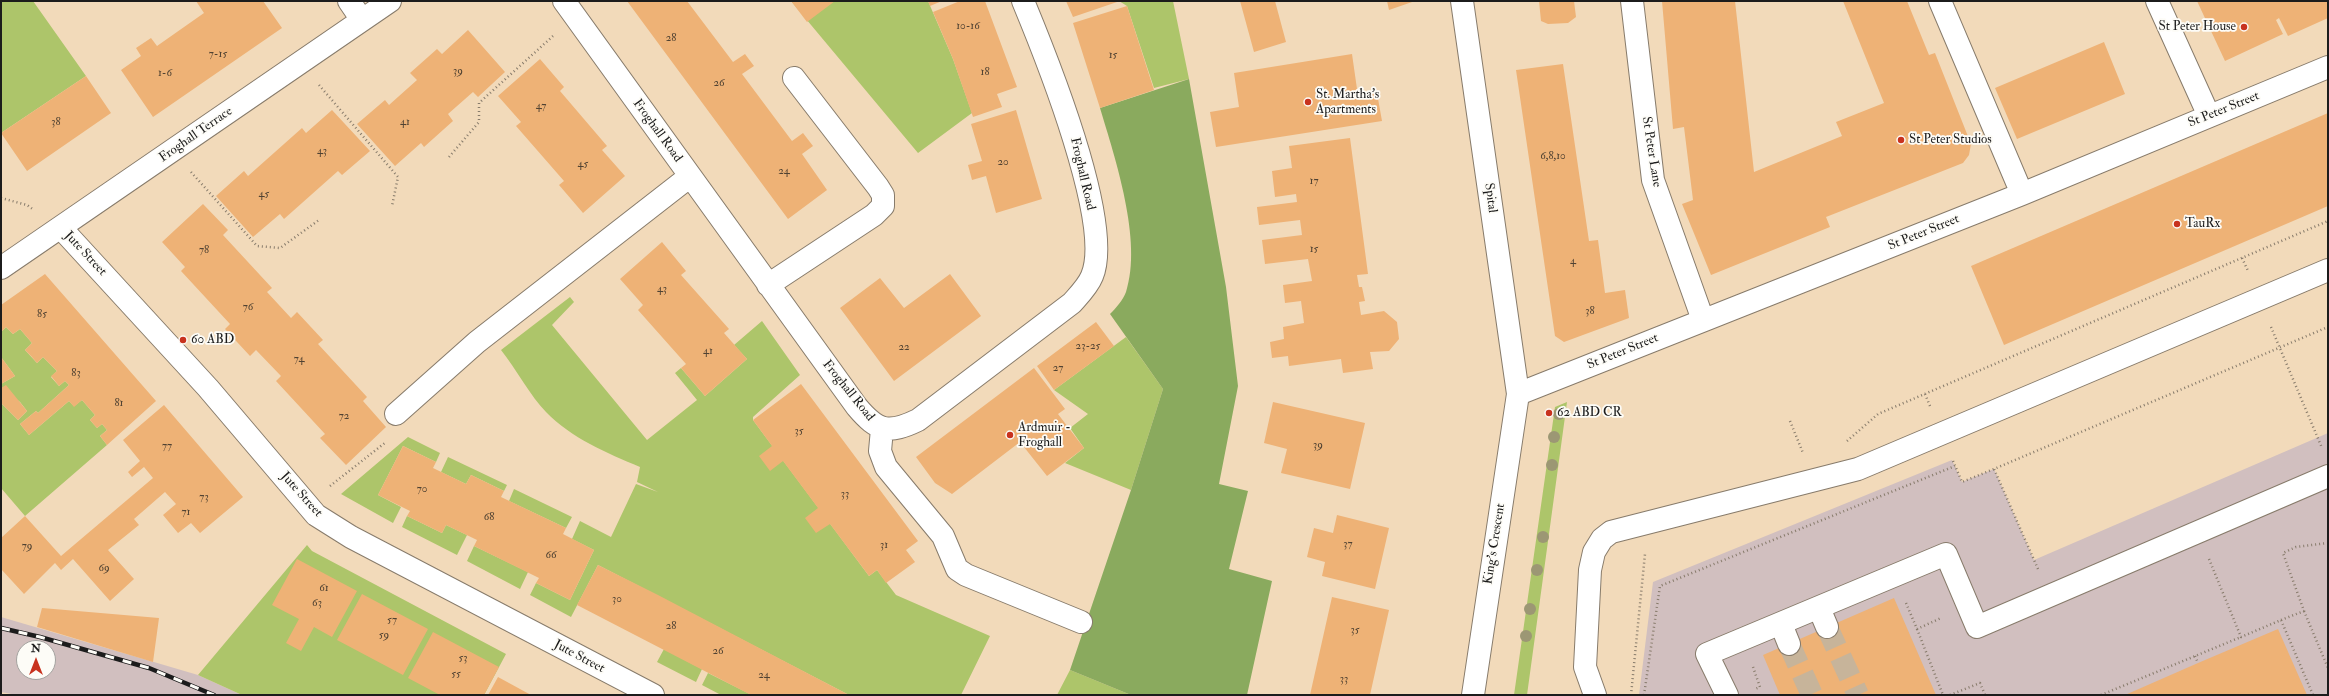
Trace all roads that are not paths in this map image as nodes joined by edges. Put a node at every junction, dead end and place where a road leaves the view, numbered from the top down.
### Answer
1 (349, 1) edge
2 (390, 1) edge
3 (1023, 1) edge
4 (1462, 1) edge
5 (1632, 1) edge
6 (1940, 1) edge
7 (2157, 1) edge
8 (569, 9) edge
9 (362, 20) junction
10 (2328, 67) edge
11 (794, 78) dead end
12 (2209, 116) junction
13 (690, 176) junction
14 (2022, 194) junction
15 (61, 228) junction
16 (1, 268) edge
17 (2328, 270) edge
18 (768, 285) junction
19 (1703, 320) junction
20 (1518, 394) junction
21 (396, 414) road end
22 (882, 429) junction
23 (2328, 476) edge
24 (1818, 608) junction
25 (1081, 622) dead end
26 (1781, 624) junction
27 (1827, 627) tunnel mouth
28 (1789, 644) tunnel mouth
29 (652, 695) edge
30 (1473, 695) edge
31 (1596, 695) edge
32 (1727, 695) edge

1 - 9 street
2 - 9 street, Froghall Terrace
3 - 22 street, Froghall Road
4 - 20 street, Spital
5 - 19 street, St Peter Lane
6 - 14 street
7 - 12 street
8 - 13 street, Froghall Road
9 - 15 street, Froghall Terrace
10 - 12 street, St Peter Street
11 - 18 street
12 - 14 street, St Peter Street
13 - 18 street, Froghall Road
13 - 21 street
14 - 19 street, St Peter Street
15 - 16 street, Froghall Terrace
15 - 29 street, Jute Street
17 - 31 street
18 - 22 street, Froghall Road
19 - 20 street, St Peter Street
20 - 30 street, King's Crescent
22 - 25 street
23 - 24 street
24 - 26 street
24 - 27 street
26 - 28 street
26 - 32 street

